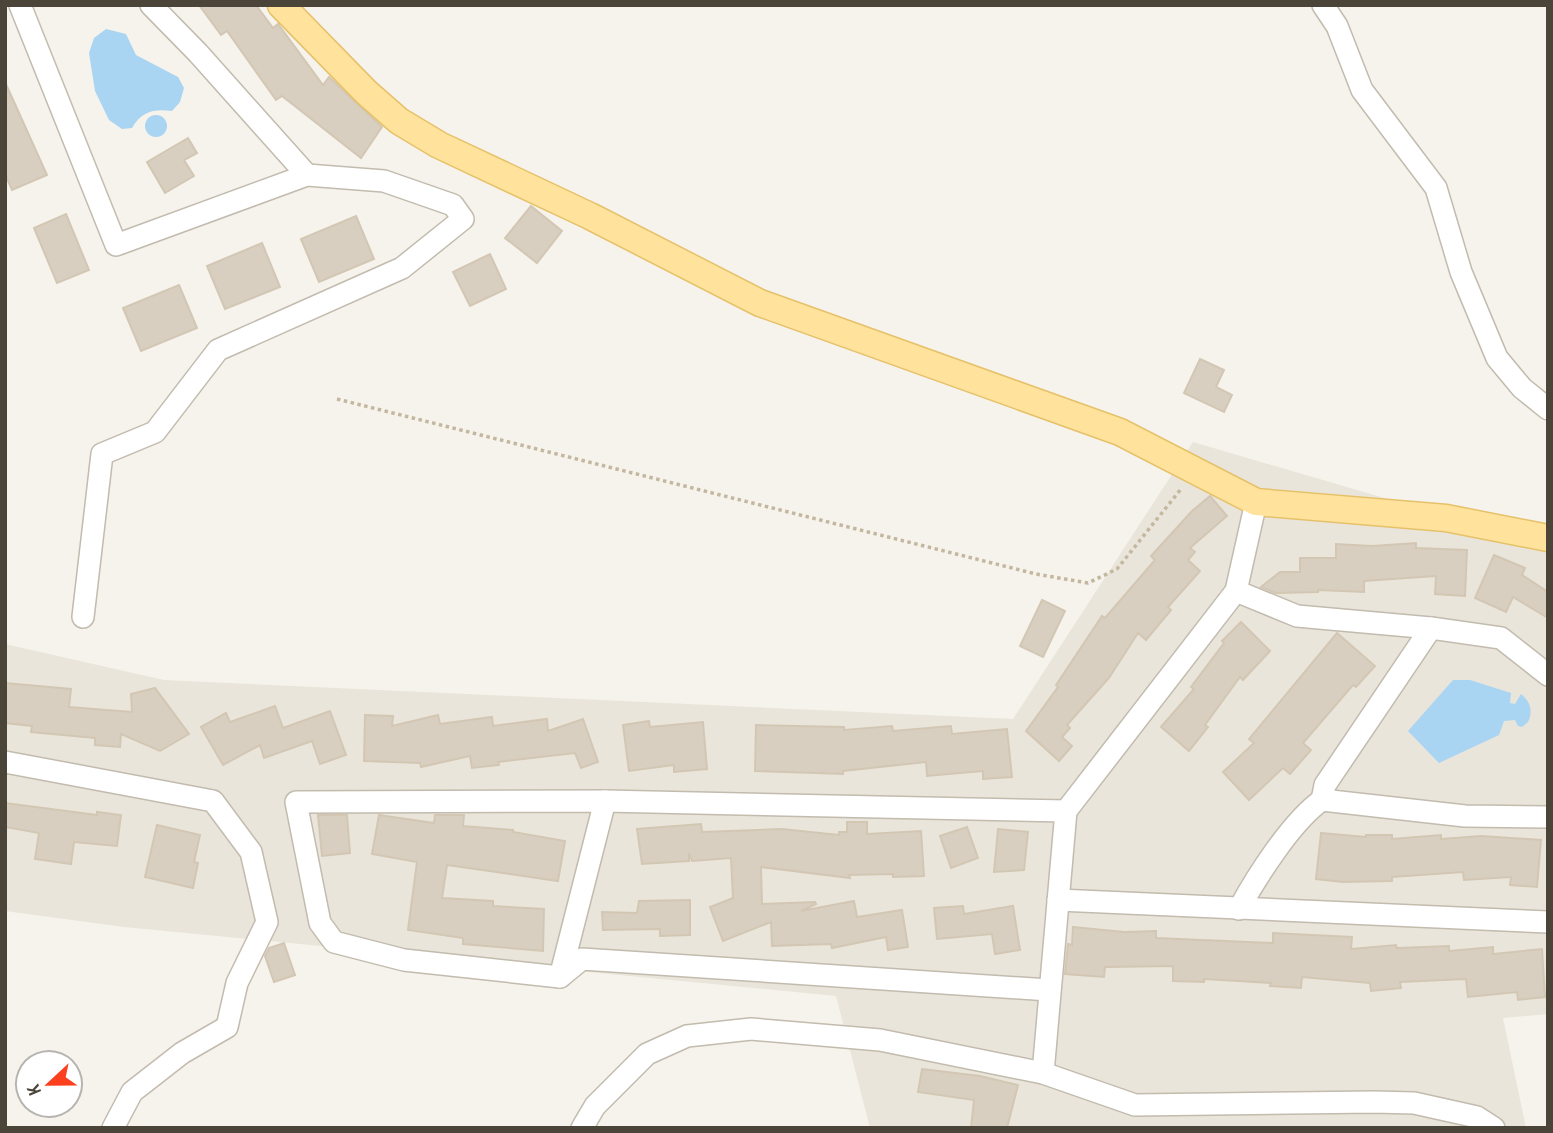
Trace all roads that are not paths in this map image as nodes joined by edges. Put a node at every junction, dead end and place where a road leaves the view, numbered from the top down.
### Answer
1 (20, 5) edge
2 (151, 5) edge
3 (281, 5) edge
4 (1323, 5) edge
5 (307, 175) junction
6 (1548, 409) edge
7 (1256, 502) junction
8 (1548, 538) edge
9 (1236, 591) junction
10 (83, 617) dead end
11 (1431, 628) junction
12 (1548, 675) edge
13 (5, 762) edge
14 (1322, 800) junction
15 (605, 801) junction
16 (1066, 811) junction
17 (1548, 817) edge
18 (1058, 900) junction
19 (1239, 909) junction
20 (1548, 922) edge
21 (561, 977) junction
22 (1049, 990) junction
23 (1043, 1073) junction
24 (113, 1128) edge
25 (582, 1128) edge
26 (1494, 1128) edge

1 - 5 street
2 - 5 street
3 - 7 main road
4 - 6 street
5 - 10 street
7 - 8 main road
7 - 9 street
9 - 11 street
9 - 16 street
11 - 12 street
11 - 14 street
13 - 24 street
14 - 17 street
14 - 19 street
15 - 16 street
15 - 21 street
15 - 21 street
16 - 18 street
18 - 19 street
18 - 22 street
19 - 20 street
21 - 22 street
22 - 23 street
23 - 25 street
23 - 26 street

